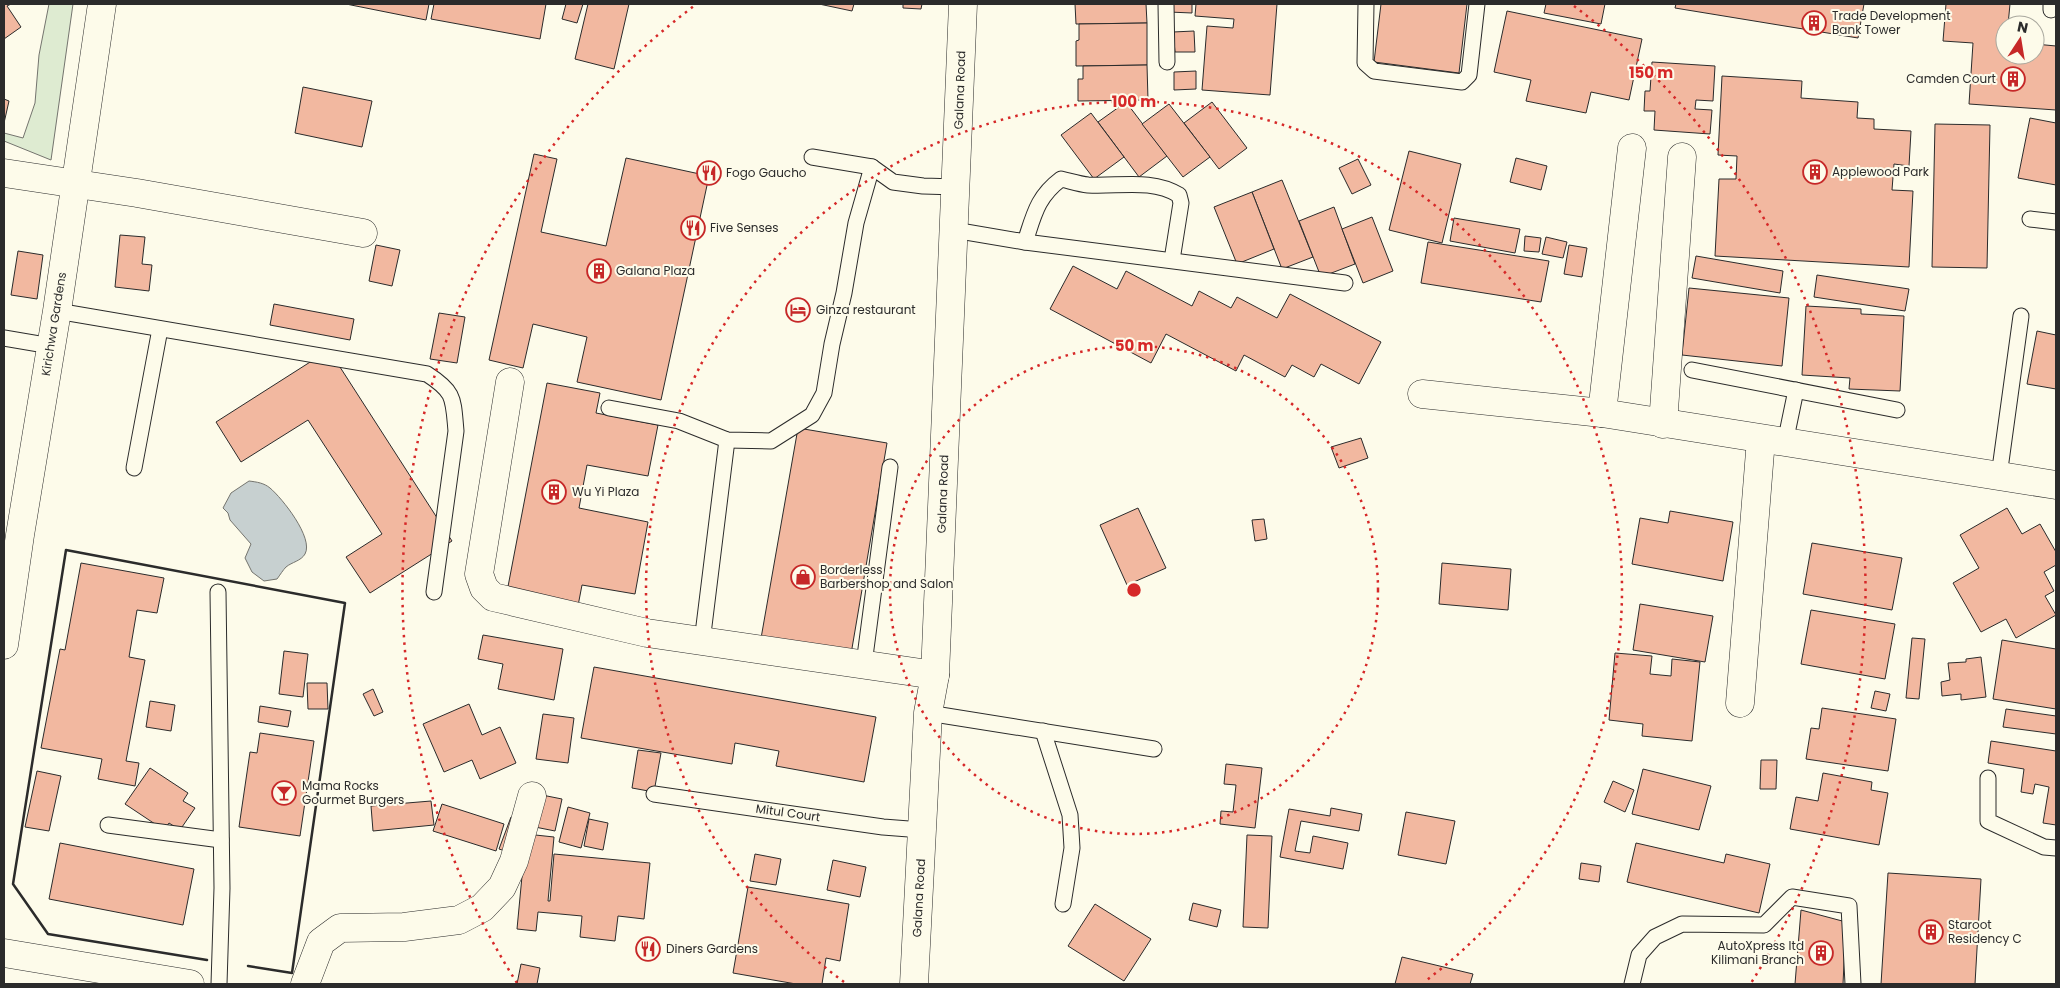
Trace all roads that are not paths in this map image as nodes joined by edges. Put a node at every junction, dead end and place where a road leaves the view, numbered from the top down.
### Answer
1 (102, 4) edge
2 (963, 4) edge
3 (1166, 4) edge
4 (1366, 4) edge
5 (1477, 4) edge
6 (1167, 62) dead end
7 (1632, 148) dead end
8 (812, 157) dead end
9 (1682, 157) dead end
10 (872, 167) junction
11 (4, 173) edge
12 (74, 183) junction
13 (957, 188) junction
14 (2030, 219) dead end
15 (2056, 222) edge
16 (954, 230) junction
17 (363, 233) dead end
18 (1025, 242) junction
19 (1172, 260) junction
20 (1345, 283) dead end
21 (57, 311) junction
22 (2021, 316) dead end
23 (160, 329) junction
24 (4, 338) edge
25 (51, 346) junction
26 (1692, 370) dead end
27 (510, 382) dead end
28 (1796, 390) junction
29 (1422, 394) dead end
30 (609, 408) dead end
31 (1898, 410) dead end
32 (1602, 413) junction
33 (1663, 424) junction
34 (727, 440) junction
35 (1773, 441) junction
36 (890, 467) dead end
37 (134, 468) dead end
38 (1999, 476) junction
39 (2056, 485) edge
40 (218, 592) dead end
41 (434, 592) dead end
42 (702, 642) junction
43 (4, 645) edge
44 (864, 664) junction
45 (935, 675) junction
46 (1740, 703) dead end
47 (928, 713) junction
48 (1043, 731) junction
49 (1154, 749) dead end
50 (1988, 778) dead end
51 (654, 794) dead end
52 (532, 796) dead end
53 (108, 824) dead end
54 (922, 830) junction
55 (221, 840) junction
56 (2056, 848) edge
57 (1063, 904) dead end
58 (4, 953) edge
59 (190, 984) edge
60 (220, 984) edge
61 (306, 984) edge
62 (914, 984) edge
63 (1632, 984) edge
64 (1853, 984) edge

1 - 12 street, Kirichwa Gardens
2 - 13 street, Galana Road
3 - 6 lane
4 - 5 lane
7 - 32 street
8 - 10 lane
9 - 33 street
10 - 13 lane
10 - 34 lane
11 - 12 street
12 - 17 street
12 - 21 street, Kirichwa Gardens
13 - 16 street, Galana Road
14 - 15 lane
16 - 18 lane
16 - 45 street, Galana Road
18 - 19 lane
18 - 19 lane
19 - 20 lane
21 - 23 lane
21 - 25 street, Kirichwa Gardens
22 - 38 lane
23 - 37 lane
23 - 41 lane
24 - 25 lane
25 - 43 street, Kirichwa Gardens
26 - 28 lane
27 - 42 street
28 - 31 lane
28 - 35 lane
29 - 32 street
30 - 34 lane
32 - 33 street
33 - 35 street
34 - 42 lane
35 - 38 street
35 - 46 street
36 - 44 lane
38 - 39 street
40 - 55 lane
42 - 44 street
44 - 45 street
45 - 47 street, Galana Road
47 - 48 lane
47 - 54 street, Galana Road
48 - 49 lane
48 - 57 lane
50 - 56 lane
51 - 54 lane, Mitul Court
52 - 61 street
53 - 55 lane
54 - 62 street, Galana Road
55 - 60 lane
58 - 59 street
63 - 64 lane

